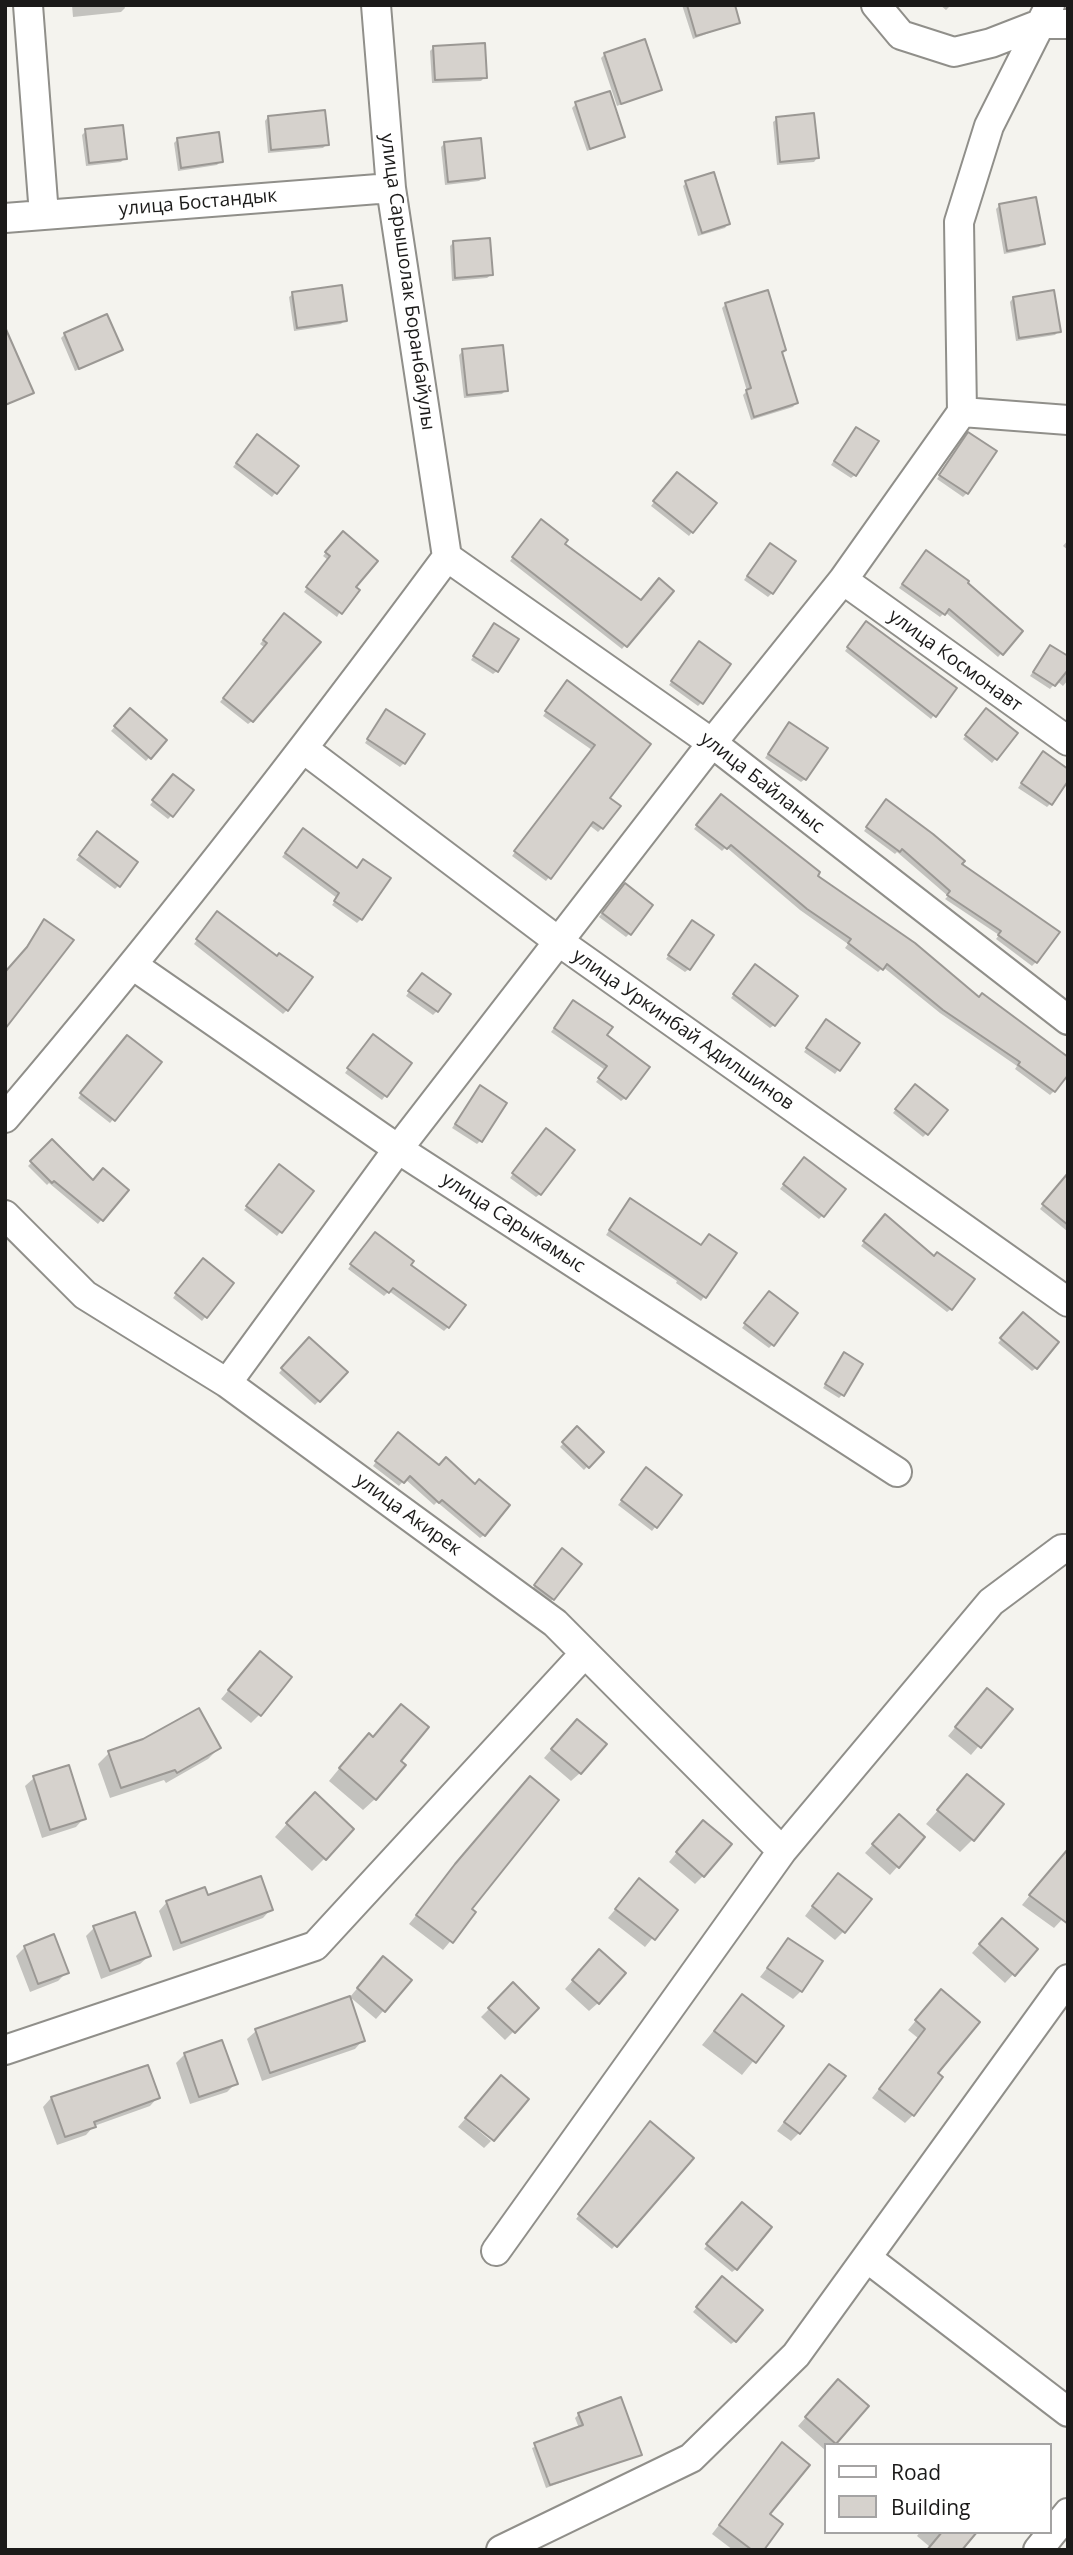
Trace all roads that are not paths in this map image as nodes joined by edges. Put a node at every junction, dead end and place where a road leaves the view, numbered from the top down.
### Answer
1 (28, 5) edge
2 (376, 5) edge
3 (876, 5) edge
4 (1044, 15) edge
5 (1068, 24) edge
6 (391, 188) junction
7 (44, 215) junction
8 (5, 218) edge
9 (962, 412) junction
10 (1068, 421) edge
11 (447, 557) junction
12 (843, 580) junction
13 (1068, 741) edge
14 (712, 743) junction
15 (305, 750) junction
16 (558, 941) junction
17 (134, 966) junction
18 (1068, 1020) edge
19 (5, 1118) edge
20 (398, 1149) junction
21 (5, 1215) edge
22 (1068, 1302) edge
23 (227, 1383) junction
24 (897, 1472) dead end
25 (1068, 1549) edge
26 (585, 1653) junction
27 (782, 1851) junction
28 (1068, 1979) edge
29 (5, 2050) edge
30 (496, 2251) dead end
31 (867, 2258) junction
32 (1068, 2412) edge
33 (1068, 2513) edge
34 (1052, 2533) edge
35 (1051, 2534) edge
36 (500, 2550) edge
37 (1038, 2550) edge

1 - 7 street
2 - 6 street, улица Сарышолак Боранбайулы
3 - 4 street
4 - 5 street
4 - 9 street
6 - 7 street, улица Бостандык
6 - 11 street, улица Сарышолак Боранбайулы
7 - 8 street, улица Бостандык
9 - 10 street
9 - 12 street
11 - 14 street, улица Байланыс
11 - 15 street
12 - 13 street, улица Космонавт
12 - 14 street
14 - 16 street
14 - 18 street, улица Байланыс
15 - 16 street, улица Уркинбай Адилшинов
15 - 17 street
16 - 20 street
16 - 22 street, улица Уркинбай Адилшинов
17 - 19 street
17 - 20 street, улица Сарыкамыс
20 - 23 street
20 - 24 street, улица Сарыкамыс
21 - 23 street, улица Акирек
23 - 26 street, улица Акирек
25 - 27 street
26 - 27 street, улица Акирек
26 - 29 street
27 - 30 street
28 - 31 street
31 - 32 street
31 - 36 street
33 - 34 street
35 - 37 street

